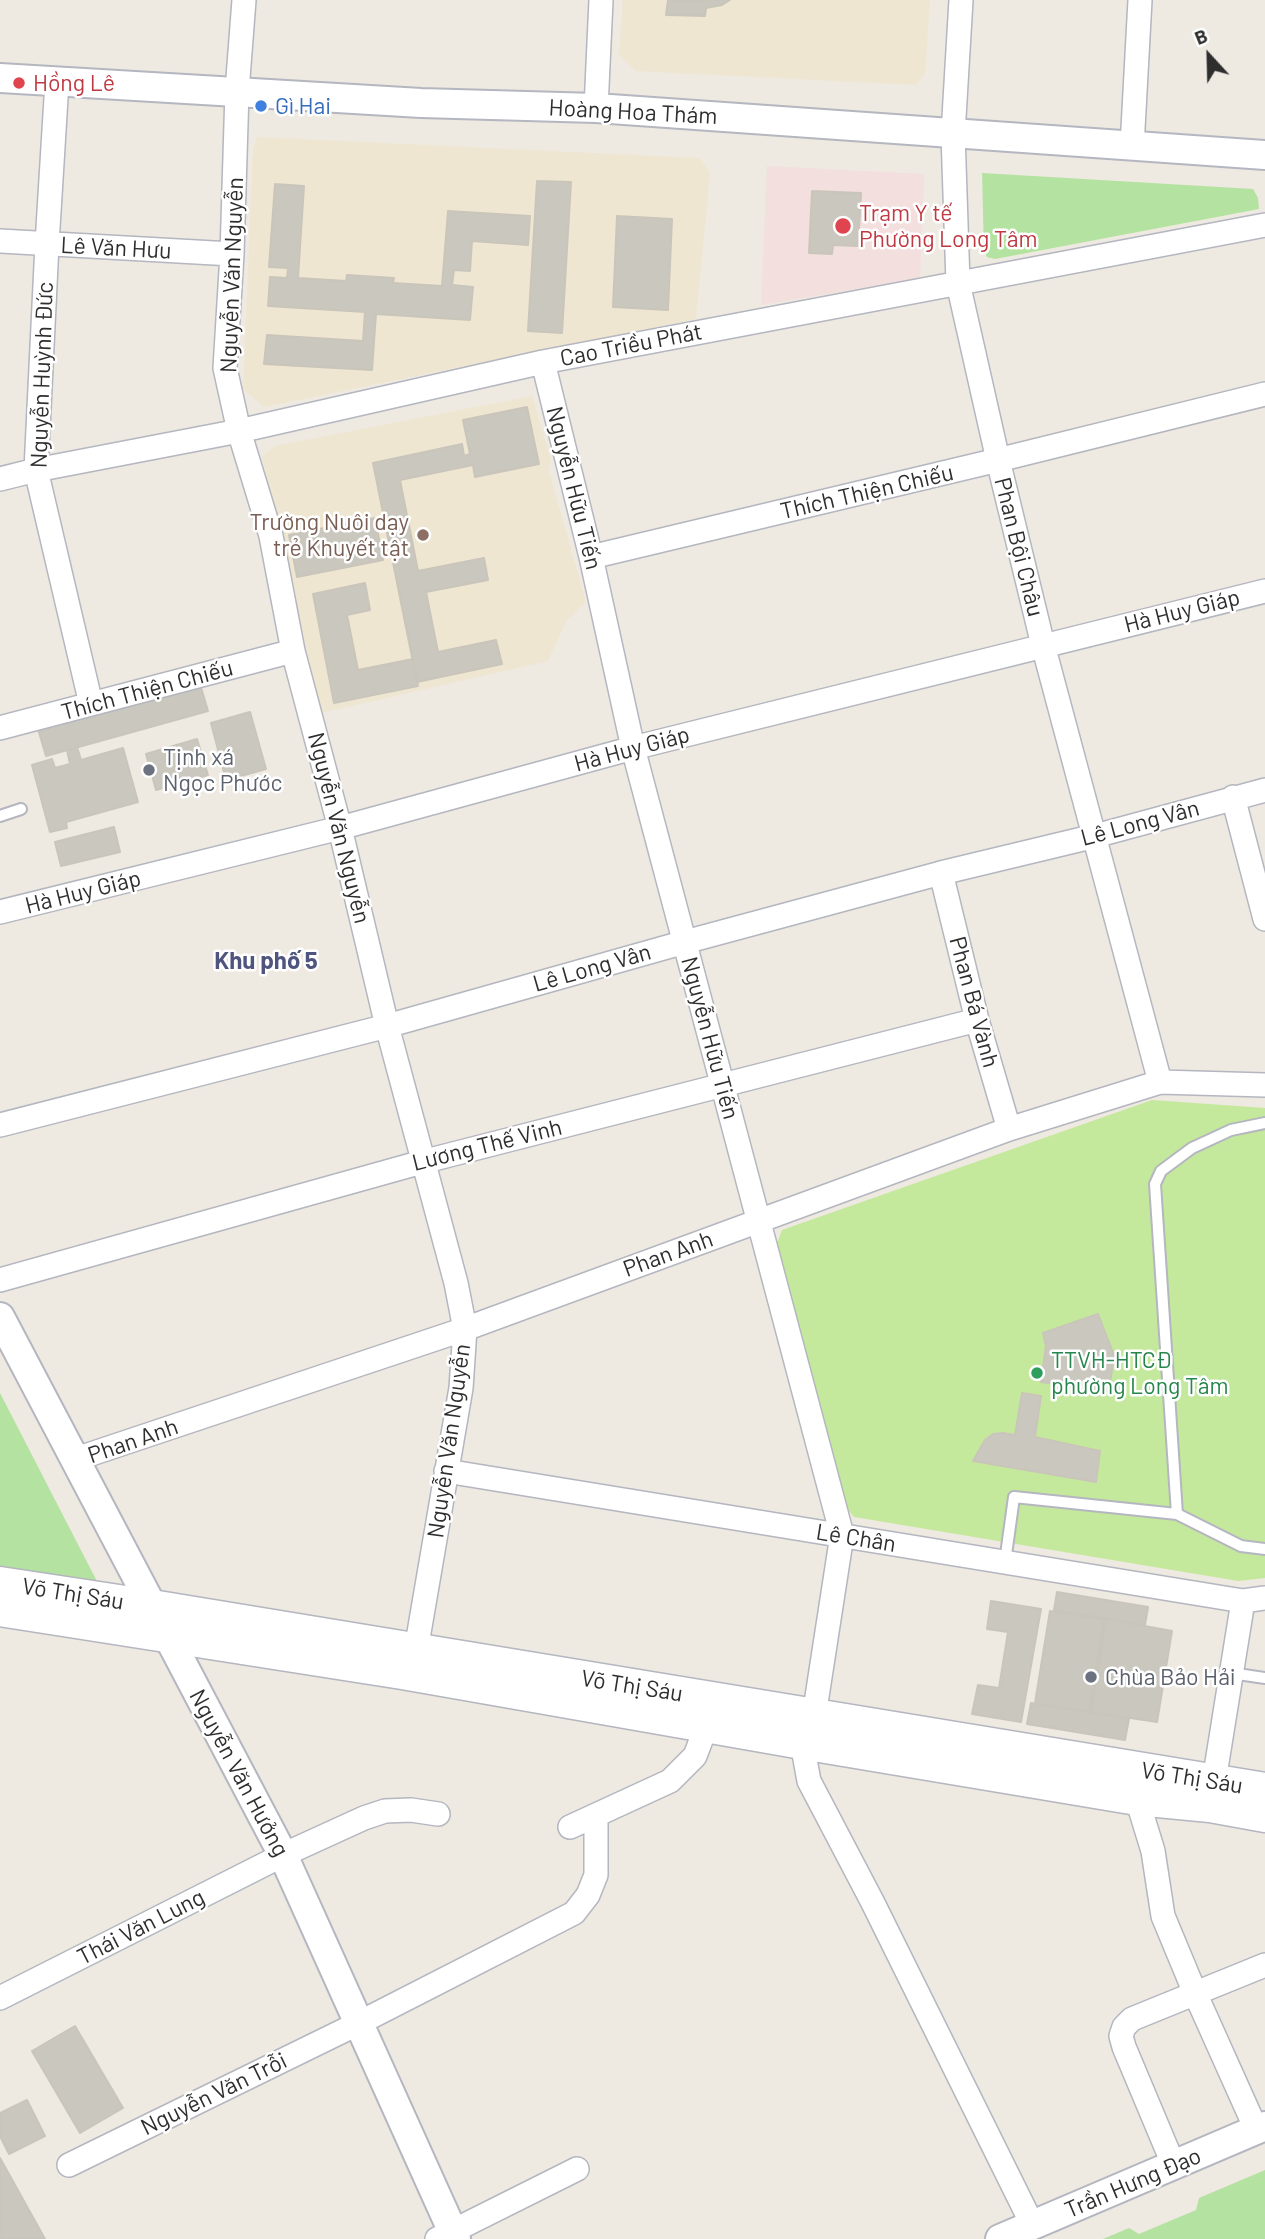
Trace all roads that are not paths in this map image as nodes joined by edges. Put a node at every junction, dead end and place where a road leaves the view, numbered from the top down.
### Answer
1 (244, 0) edge
2 (601, 0) edge
3 (961, 0) edge
4 (1140, 0) edge
5 (0, 78) edge
6 (57, 82) junction
7 (237, 91) junction
8 (596, 108) junction
9 (953, 134) junction
10 (1132, 147) junction
11 (1265, 155) edge
12 (1265, 225) edge
13 (0, 241) edge
14 (47, 244) junction
15 (232, 254) junction
16 (958, 283) junction
17 (543, 362) junction
18 (1265, 394) edge
19 (239, 431) junction
20 (998, 460) junction
21 (36, 470) junction
22 (0, 479) edge
23 (591, 557) junction
24 (1265, 591) edge
25 (1043, 645) junction
26 (293, 651) junction
27 (91, 704) junction
28 (0, 728) edge
29 (633, 748) junction
30 (1265, 790) edge
31 (1233, 797) junction
32 (21, 809) dead end
33 (0, 816) edge
34 (340, 828) junction
35 (1095, 836) junction
36 (941, 873) junction
37 (0, 912) edge
38 (1265, 919) edge
39 (685, 942) junction
40 (977, 1020) junction
41 (387, 1026) junction
42 (1160, 1083) junction
43 (1265, 1084) edge
44 (722, 1085) junction
45 (1265, 1124) edge
46 (0, 1125) edge
47 (1009, 1129) junction
48 (422, 1162) junction
49 (758, 1220) junction
50 (0, 1280) edge
51 (0, 1317) edge
52 (465, 1329) junction
53 (76, 1460) junction
54 (446, 1471) junction
55 (1177, 1514) junction
56 (842, 1535) junction
57 (1265, 1549) edge
58 (1005, 1562) junction
59 (0, 1583) edge
60 (1254, 1600) edge
61 (152, 1606) junction
62 (0, 1610) edge
63 (167, 1636) junction
64 (416, 1650) junction
65 (1231, 1673) junction
66 (1265, 1678) edge
67 (706, 1727) junction
68 (808, 1730) junction
69 (1214, 1781) junction
70 (1265, 1789) edge
71 (1137, 1799) junction
72 (438, 1814) dead end
73 (1265, 1816) edge
74 (596, 1817) junction
75 (570, 1827) dead end
76 (283, 1855) junction
77 (1265, 1965) edge
78 (1195, 1993) junction
79 (0, 1998) edge
80 (359, 2023) junction
81 (1261, 2127) edge
82 (69, 2165) dead end
83 (1174, 2166) junction
84 (577, 2169) dead end
85 (1032, 2225) junction
86 (449, 2237) edge
87 (1000, 2239) edge

1 - 7 street, Nguyễn Văn Nguyễn
2 - 8 street
3 - 9 street, Phan Bội Châu
4 - 10 street
5 - 6 street, Hoàng Hoa Thám
6 - 7 street, Hoàng Hoa Thám
6 - 14 street, Nguyễn Huỳnh Đức
7 - 8 street, Hoàng Hoa Thám
7 - 15 street, Nguyễn Văn Nguyễn
8 - 9 street, Hoàng Hoa Thám
9 - 10 street, Hoàng Hoa Thám
9 - 16 street, Phan Bội Châu
10 - 11 street, Hoàng Hoa Thám
12 - 16 street, Cao Triều Phát
13 - 14 street, Lê Văn Hưu
14 - 15 street, Lê Văn Hưu
14 - 21 street, Nguyễn Huỳnh Đức
15 - 19 street, Nguyễn Văn Nguyễn
16 - 17 street, Cao Triều Phát
16 - 20 street, Phan Bội Châu
17 - 19 street, Cao Triều Phát
17 - 23 street, Nguyễn Hữu Tiến
18 - 20 street, Thích Thiện Chiếu
19 - 21 street, Cao Triều Phát
19 - 26 street, Nguyễn Văn Nguyễn
20 - 23 street, Thích Thiện Chiếu
20 - 25 street, Phan Bội Châu
21 - 22 street, Cao Triều Phát
21 - 27 street, Nguyễn Huỳnh Đức
23 - 29 street, Nguyễn Hữu Tiến
24 - 25 street, Hà Huy Giáp
25 - 29 street, Hà Huy Giáp
25 - 35 street, Phan Bội Châu
26 - 27 street, Thích Thiện Chiếu
26 - 34 street, Nguyễn Văn Nguyễn
27 - 28 street, Thích Thiện Chiếu
29 - 34 street, Hà Huy Giáp
29 - 39 street, Nguyễn Hữu Tiến
30 - 31 street, Lê Long Vân
31 - 35 street, Lê Long Vân
31 - 38 street
32 - 33 lane
34 - 37 street, Hà Huy Giáp
34 - 41 street, Nguyễn Văn Nguyễn
35 - 36 street, Lê Long Vân
35 - 42 street, Phan Bội Châu
36 - 39 street, Lê Long Vân
36 - 40 street, Phan Bá Vành
39 - 41 street, Lê Long Vân
39 - 44 street, Nguyễn Hữu Tiến
40 - 44 street, Lương Thế Vinh
40 - 47 street, Phan Bá Vành
41 - 46 street, Lê Long Vân
41 - 48 street, Nguyễn Văn Nguyễn
42 - 43 street, Phan Anh
42 - 47 street, Phan Anh
44 - 48 street, Lương Thế Vinh
44 - 49 street, Nguyễn Hữu Tiến
45 - 55 lane
47 - 49 street, Phan Anh
48 - 50 street, Lương Thế Vinh
48 - 52 street, Nguyễn Văn Nguyễn
49 - 52 street, Phan Anh
49 - 56 street, Nguyễn Hữu Tiến
51 - 53 street, Nguyễn Văn Hưởng
52 - 53 street, Phan Anh
52 - 54 street, Nguyễn Văn Nguyễn
53 - 61 street, Nguyễn Văn Hưởng
54 - 56 street, Lê Chân
54 - 64 street, Nguyễn Văn Nguyễn
55 - 57 lane
55 - 58 lane
56 - 58 street, Lê Chân
56 - 68 street, Nguyễn Hữu Tiến
58 - 60 street, Lê Chân
59 - 61 main road, Võ Thị Sáu
60 - 65 street
61 - 63 street, Nguyễn Văn Hưởng
61 - 64 main road, Võ Thị Sáu
62 - 63 main road, Võ Thị Sáu
63 - 67 main road, Võ Thị Sáu
63 - 76 street, Nguyễn Văn Hưởng
64 - 68 main road, Võ Thị Sáu
65 - 66 lane
65 - 69 street
67 - 68 main road, Võ Thị Sáu
67 - 74 street
68 - 69 main road, Võ Thị Sáu
68 - 71 main road, Võ Thị Sáu
68 - 85 street, Nguyễn Hữu Tiến
69 - 70 main road, Võ Thị Sáu
71 - 73 main road, Võ Thị Sáu
71 - 78 street
72 - 76 street, Thái Văn Lung
74 - 75 street
74 - 80 street, Nguyễn Văn Trỗi
76 - 79 street, Thái Văn Lung
76 - 80 street, Nguyễn Văn Hưởng
77 - 78 street
78 - 81 street
78 - 83 street
80 - 82 street, Nguyễn Văn Trỗi
80 - 86 street, Nguyễn Văn Hưởng
81 - 83 street, Trần Hưng Đạo
83 - 85 street, Trần Hưng Đạo
84 - 86 street
85 - 87 street, Trần Hưng Đạo

